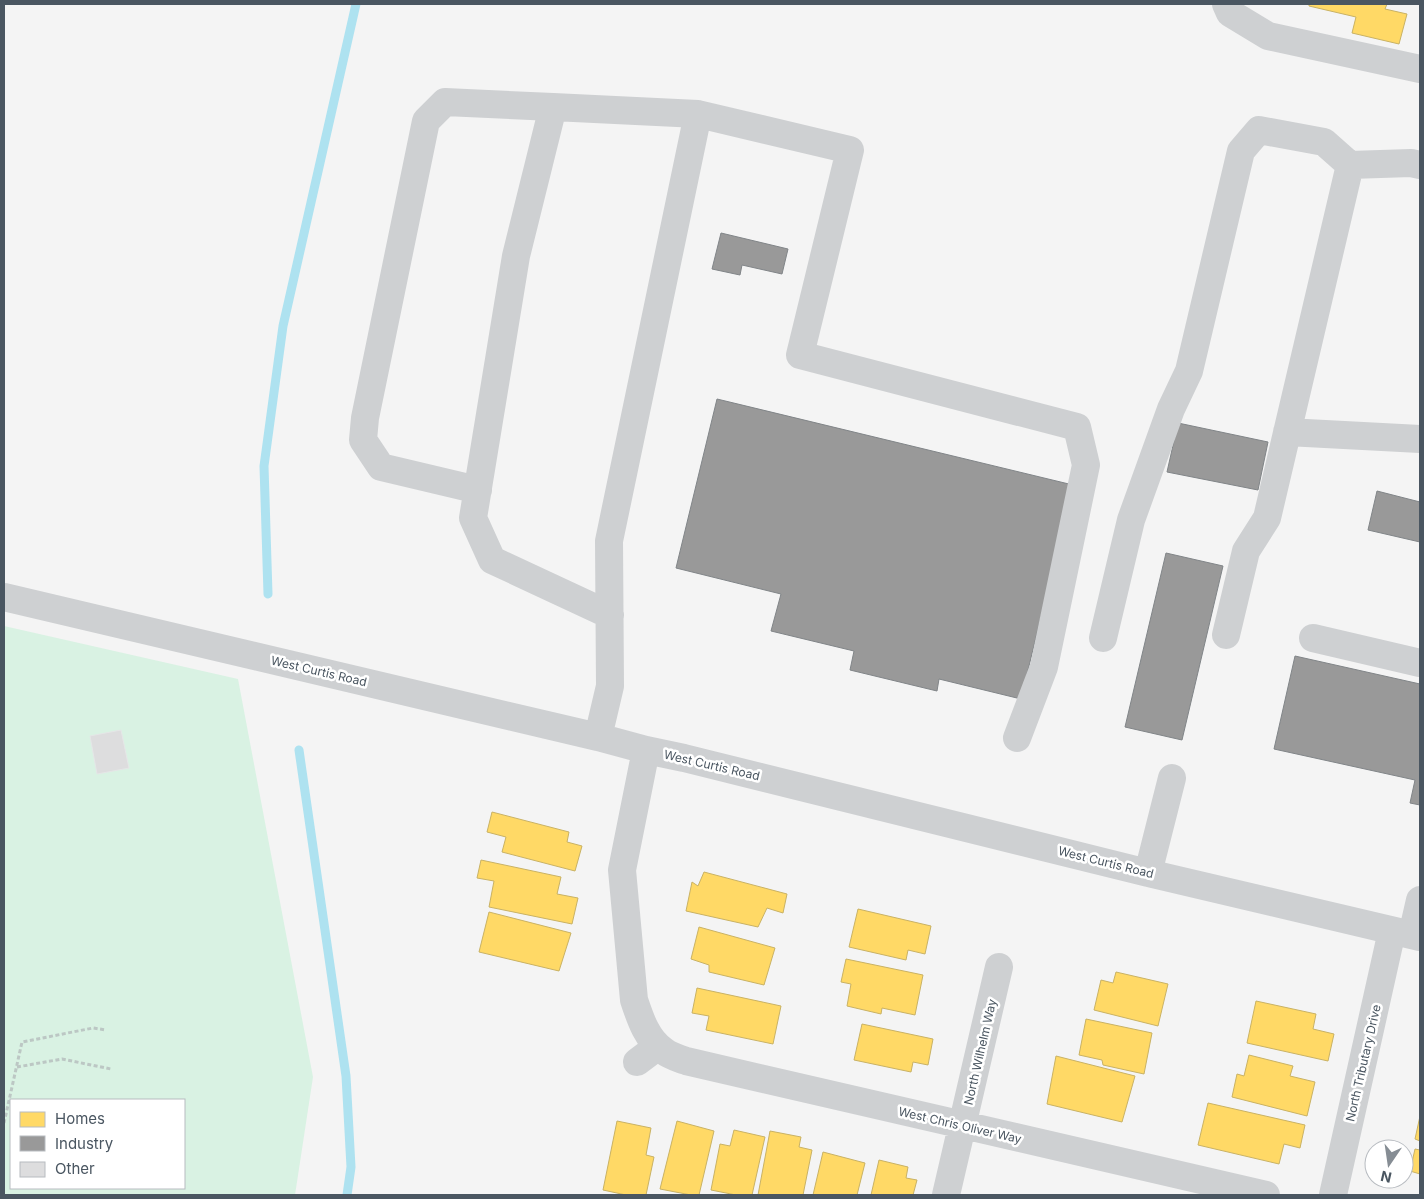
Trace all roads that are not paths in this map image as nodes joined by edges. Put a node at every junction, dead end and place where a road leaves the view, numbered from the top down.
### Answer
1 (1226, 4) edge
2 (1420, 69) edge
3 (553, 107) junction
4 (698, 114) junction
5 (1350, 164) junction
6 (1420, 165) edge
7 (1287, 432) junction
8 (1420, 440) edge
9 (478, 490) junction
10 (4, 597) edge
11 (610, 615) junction
12 (1226, 635) dead end
13 (1103, 638) dead end
14 (1313, 638) dead end
15 (1420, 663) edge
16 (598, 737) junction
17 (1017, 738) dead end
18 (646, 750) junction
19 (1172, 778) dead end
20 (1148, 873) junction
21 (1420, 900) edge
22 (1408, 934) edge
23 (999, 967) dead end
24 (962, 1125) junction
25 (946, 1195) edge
26 (1266, 1195) edge
27 (1333, 1195) edge

1 - 2 street
3 - 4 street
3 - 9 street
3 - 9 street
4 - 11 street
4 - 17 street
5 - 6 street
5 - 7 street
5 - 13 street
7 - 8 street
7 - 12 street
9 - 11 street
10 - 16 street, West Curtis Road
11 - 16 street
14 - 15 street
16 - 18 street, West Curtis Road
18 - 20 street, West Curtis Road
18 - 24 street, West Chris Oliver Way
19 - 20 street
20 - 22 street, West Curtis Road
21 - 22 street, North Tributary Drive
22 - 27 street, North Tributary Drive
23 - 24 street, North Wilhelm Way
24 - 25 street, North Wilhelm Way
24 - 26 street, West Chris Oliver Way

